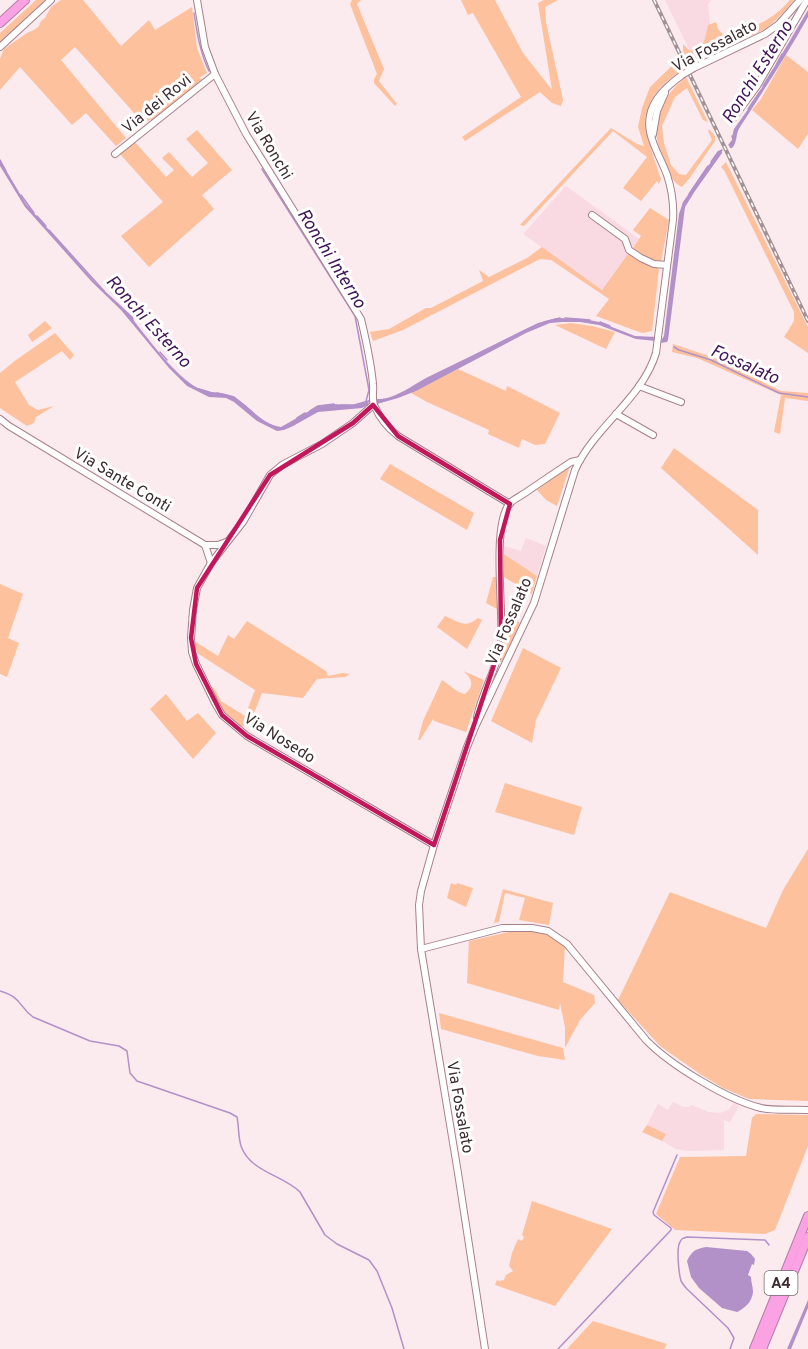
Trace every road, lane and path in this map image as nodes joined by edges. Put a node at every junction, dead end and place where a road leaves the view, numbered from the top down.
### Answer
1 (25, 0) edge
2 (51, 0) edge
3 (197, 0) edge
4 (800, 0) edge
5 (807, 0) edge
6 (0, 23) edge
7 (0, 47) edge
8 (215, 74) junction
9 (732, 120) dead end
10 (115, 154) dead end
11 (592, 215) dead end
12 (667, 265) junction
13 (639, 386) junction
14 (373, 401) junction
15 (681, 402) dead end
16 (616, 414) junction
17 (0, 419) edge
18 (0, 426) edge
19 (9, 426) junction
20 (654, 435) dead end
21 (580, 460) junction
22 (510, 504) junction
23 (226, 542) junction
24 (205, 545) junction
25 (211, 563) junction
26 (476, 725) junction
27 (434, 845) junction
28 (421, 949) junction
29 (808, 1110) edge
30 (808, 1216) edge
31 (808, 1237) edge
32 (485, 1349) edge
33 (753, 1349) edge
34 (762, 1349) edge

1 - 6 highway
2 - 7 street
3 - 8 street, Via Ronchi
4 - 12 street, Via Fossalato, bridge
5 - 9 street
8 - 10 street, Via dei Rovi
8 - 14 street, Via Ronchi
11 - 12 street
12 - 13 street, Via Fossalato
13 - 15 street
13 - 16 street, Via Fossalato
14 - 22 street
14 - 23 street, Via Nosedo
16 - 20 street
16 - 21 street, Via Fossalato
17 - 19 street, Via Sante Conti
18 - 19 street
19 - 24 street, Via Sante Conti
21 - 22 street
21 - 26 street, Via Fossalato
22 - 26 street
23 - 24 street
23 - 25 street, Via Nosedo
24 - 25 street
25 - 27 street, Via Nosedo
26 - 27 street, Via Fossalato
27 - 28 street, Via Fossalato
28 - 29 street
28 - 32 street, Via Fossalato
30 - 33 highway, A4
31 - 34 highway, A4

